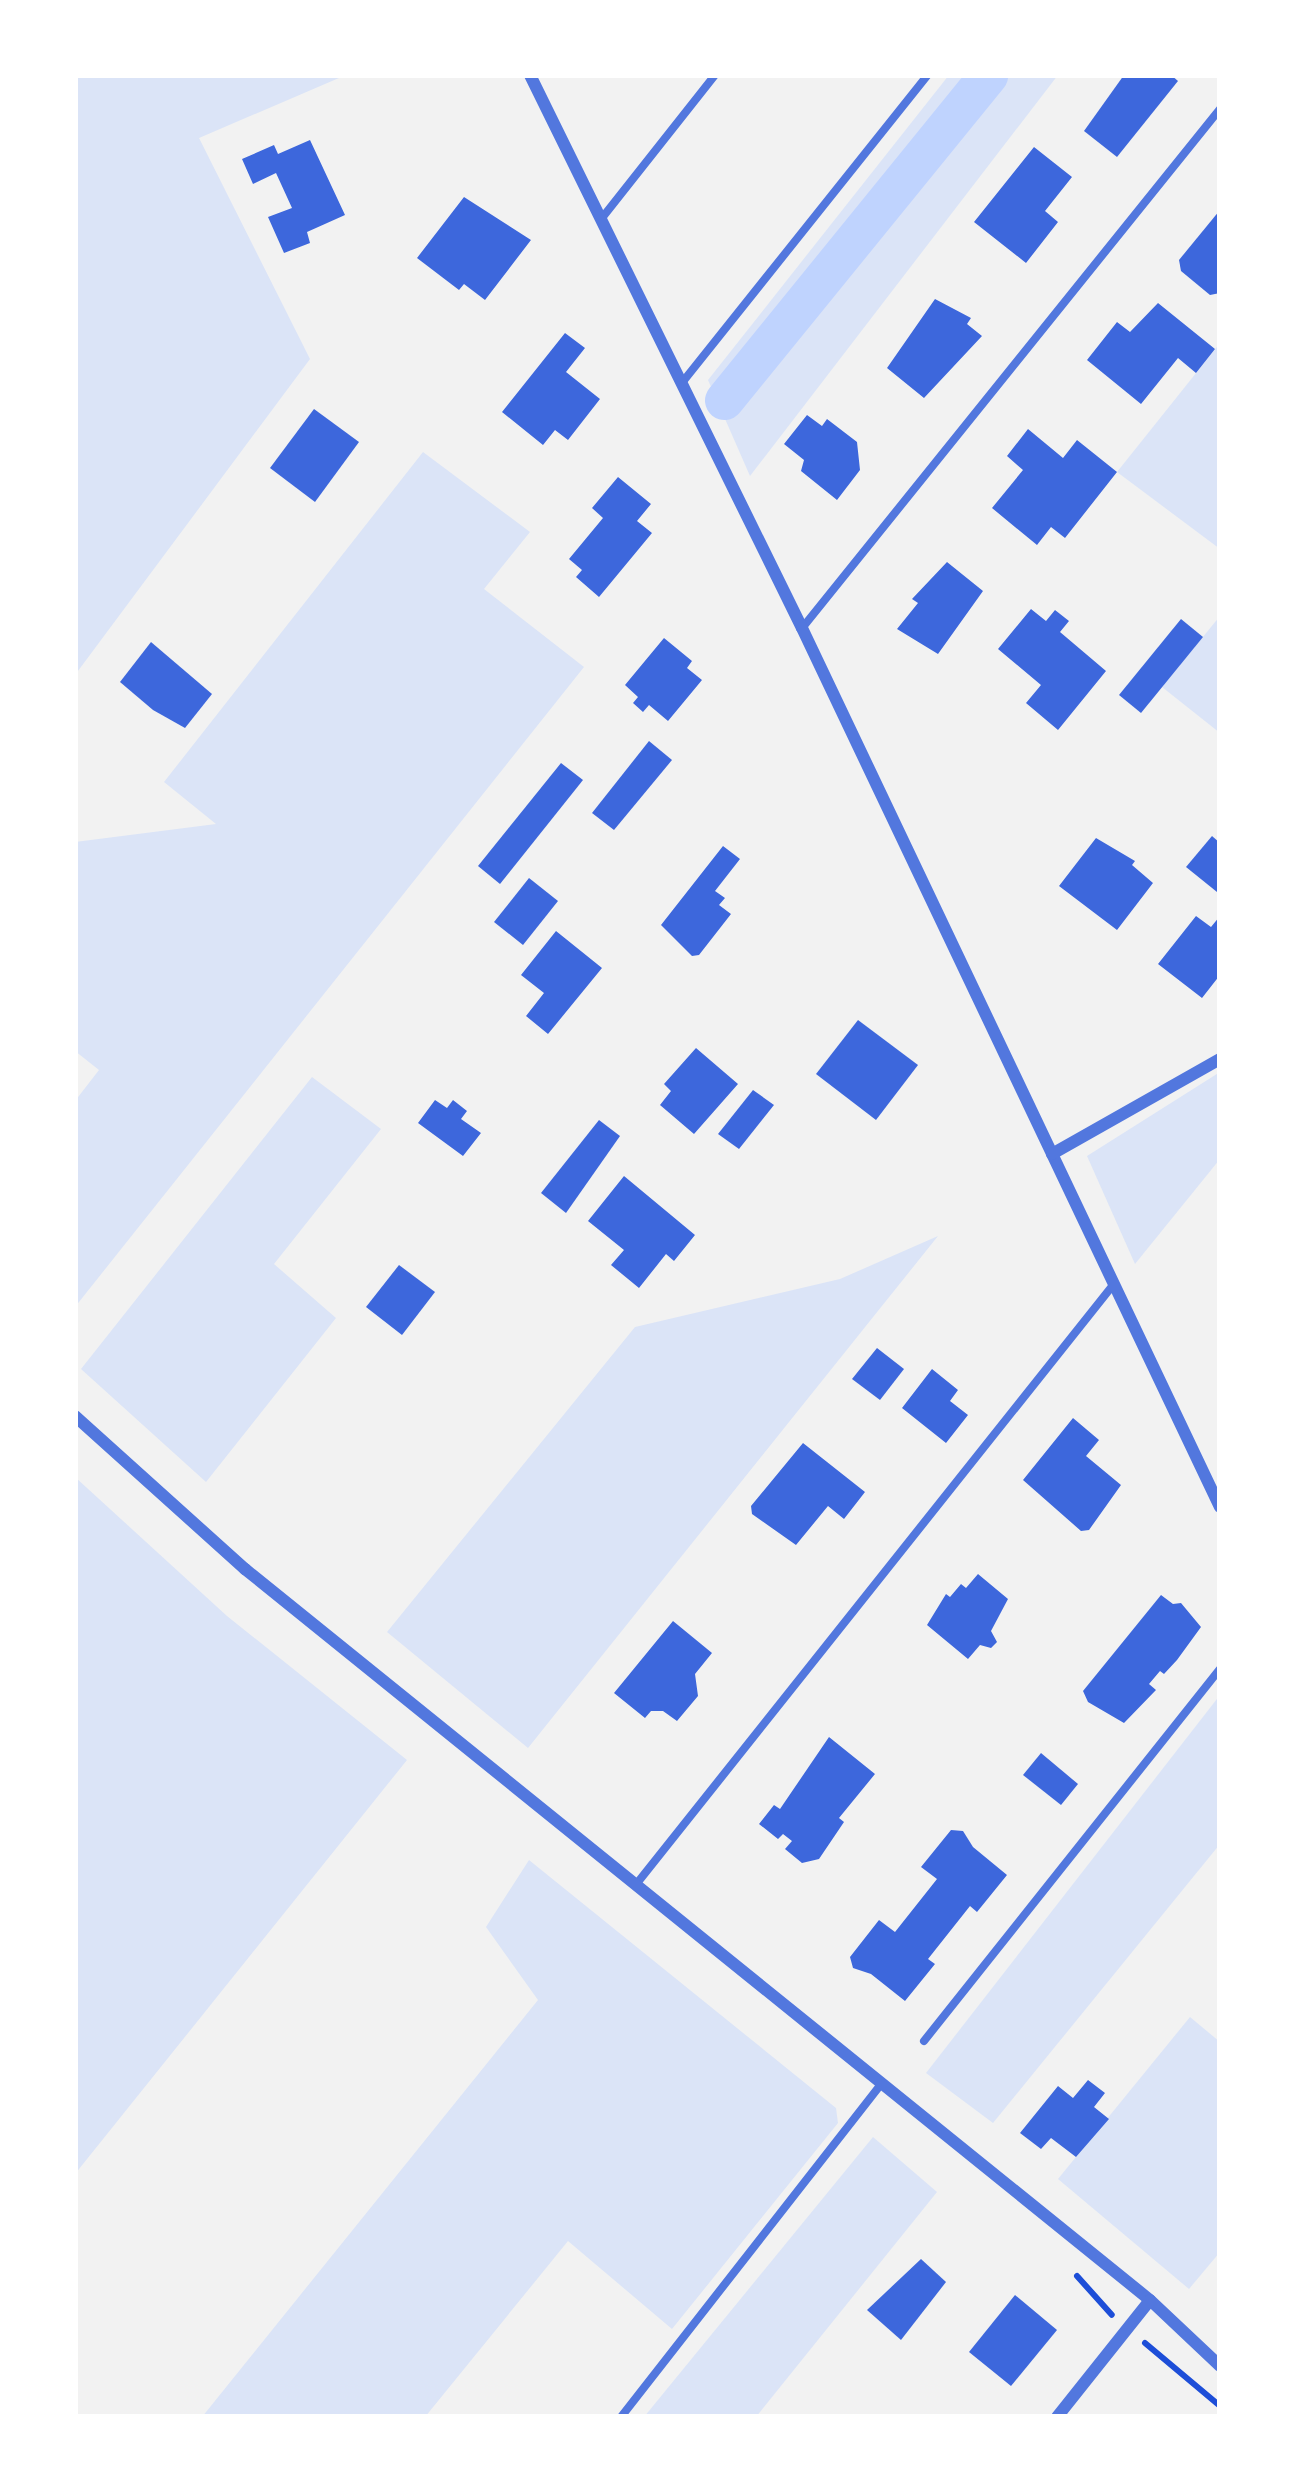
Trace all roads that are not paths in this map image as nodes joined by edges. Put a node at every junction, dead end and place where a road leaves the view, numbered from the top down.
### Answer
1 (530, 75) edge
2 (716, 75) edge
3 (928, 75) edge
4 (1220, 110) edge
5 (602, 218) junction
6 (680, 385) junction
7 (802, 628) junction
8 (1220, 1058) edge
9 (1052, 1154) junction
10 (1114, 1283) junction
11 (75, 1415) edge
12 (1220, 1507) edge
13 (1220, 1669) edge
14 (638, 1882) junction
15 (924, 2041) dead end
16 (881, 2084) junction
17 (1150, 2300) junction
18 (1220, 2366) edge
19 (621, 2417) edge
20 (1057, 2417) edge

1 - 5 street
2 - 5 lane
3 - 6 lane
4 - 7 lane
5 - 6 street
6 - 7 street
7 - 9 street
8 - 9 street
9 - 10 street
10 - 12 street
10 - 14 lane
11 - 14 street
13 - 15 lane
14 - 16 street
16 - 17 street
16 - 19 lane
17 - 18 street
17 - 20 street

